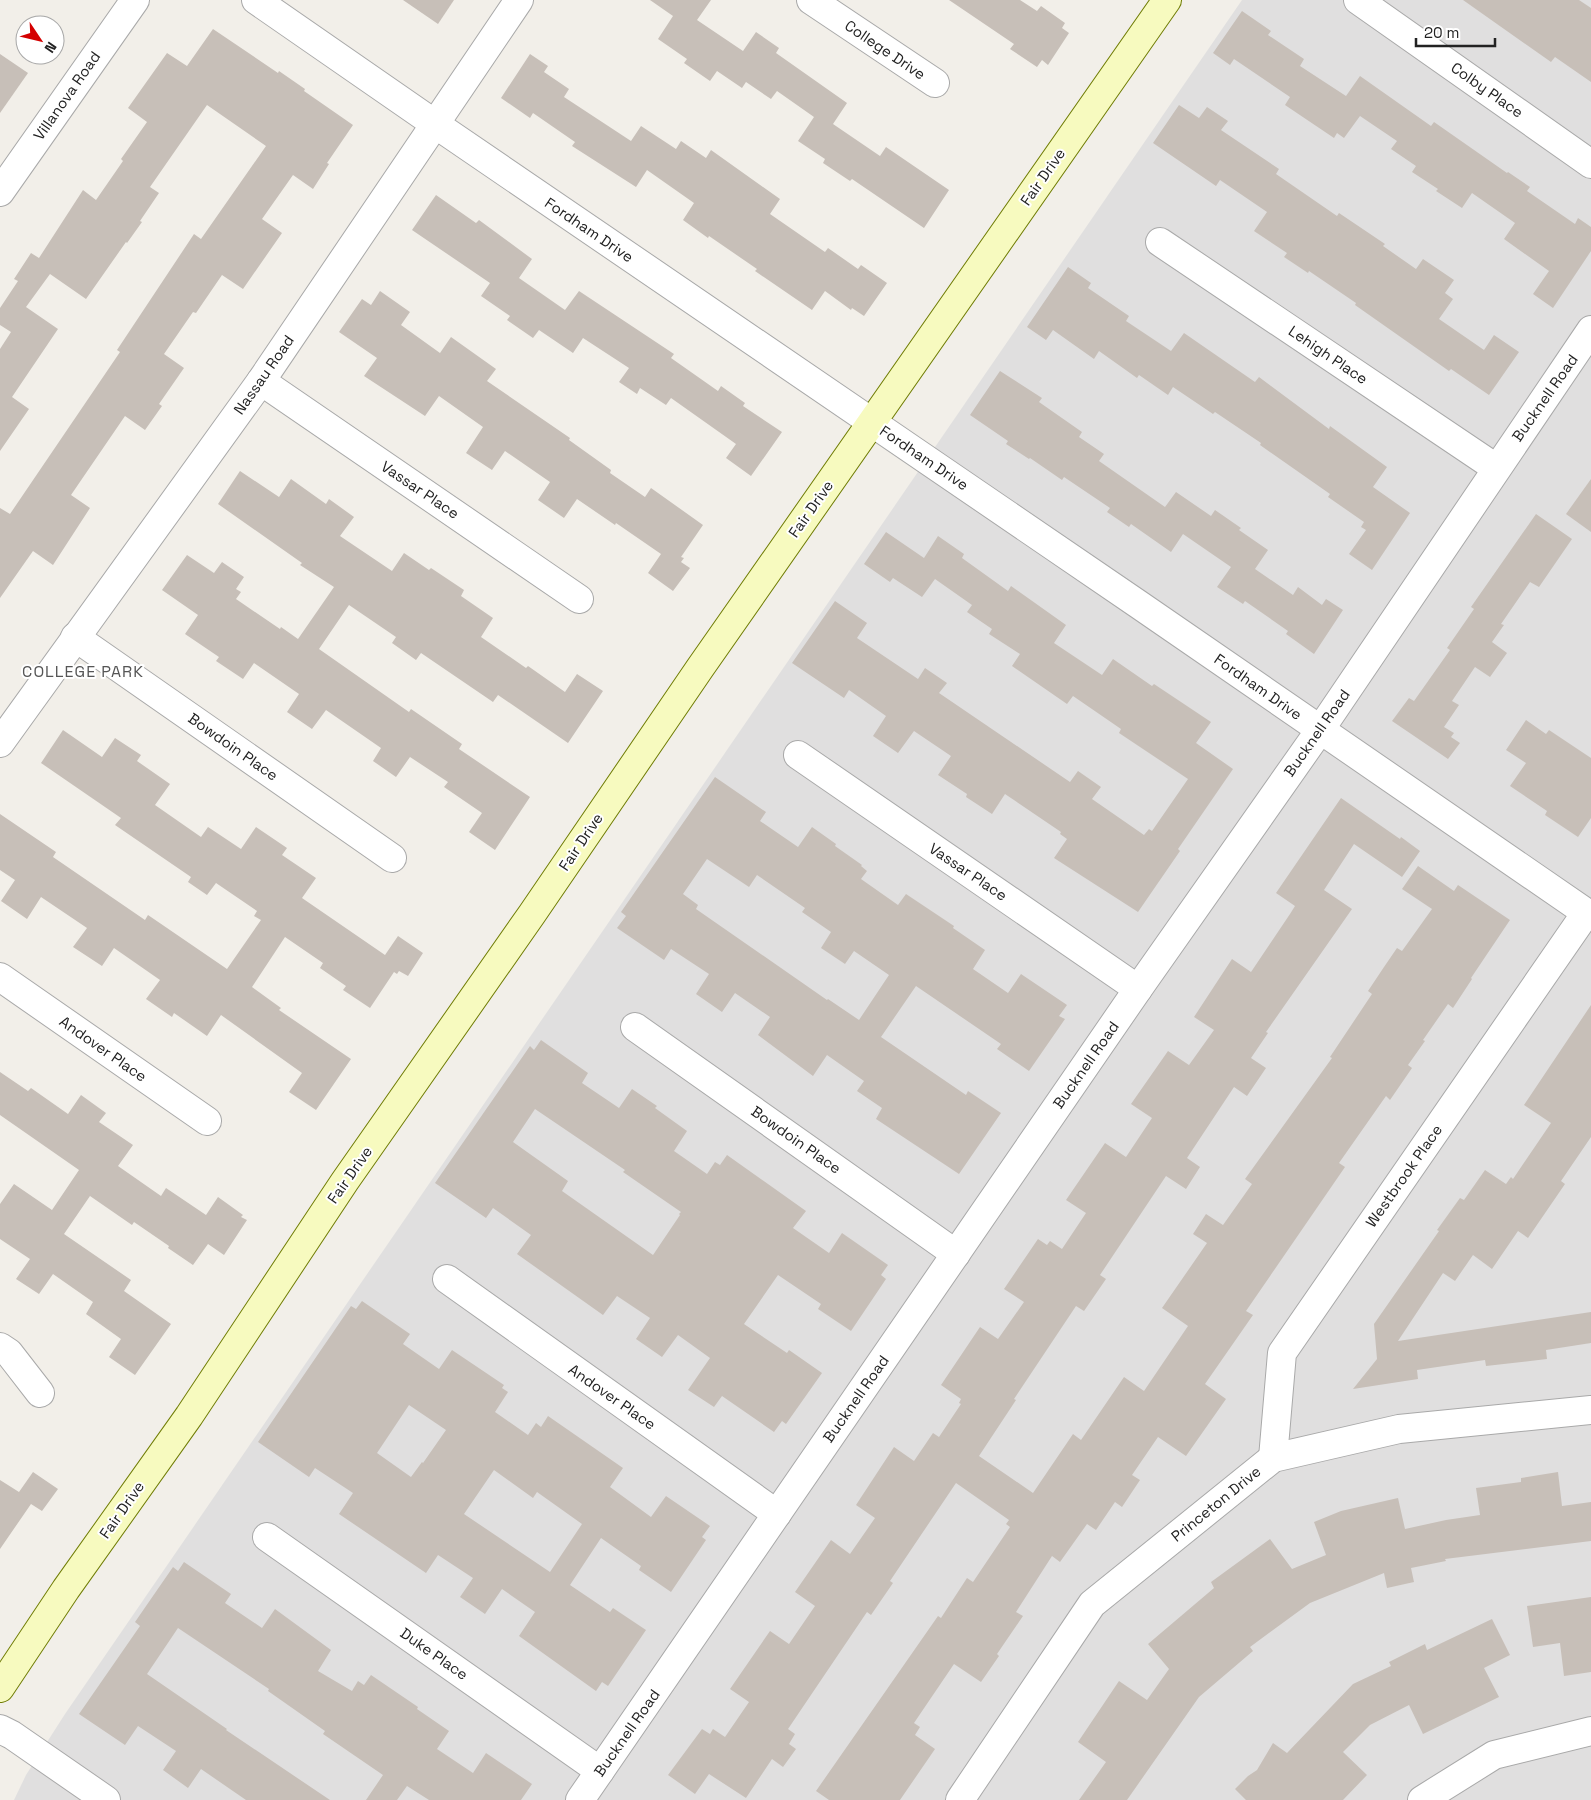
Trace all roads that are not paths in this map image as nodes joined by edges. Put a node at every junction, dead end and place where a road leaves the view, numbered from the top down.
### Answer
1 (135, 0) edge
2 (256, 0) edge
3 (519, 0) edge
4 (811, 0) edge
5 (1167, 0) edge
6 (1358, 0) edge
7 (935, 83) dead end
8 (435, 124) junction
9 (1591, 164) edge
10 (0, 192) edge
11 (1160, 242) dead end
12 (1591, 330) edge
13 (261, 381) junction
14 (872, 423) junction
15 (1496, 468) junction
16 (579, 599) dead end
17 (75, 637) junction
18 (1320, 730) junction
19 (0, 743) edge
20 (798, 755) dead end
21 (392, 858) dead end
22 (1589, 914) edge
23 (0, 977) edge
24 (1138, 989) junction
25 (635, 1027) dead end
26 (207, 1121) dead end
27 (956, 1254) junction
28 (447, 1279) dead end
29 (0, 1347) edge
30 (40, 1393) dead end
31 (1591, 1410) edge
32 (1273, 1458) junction
33 (777, 1514) junction
34 (267, 1537) dead end
35 (0, 1688) edge
36 (0, 1729) edge
37 (1591, 1731) edge
38 (600, 1771) junction
39 (106, 1800) edge
40 (580, 1800) edge
41 (960, 1800) edge
42 (1422, 1800) edge

1 - 10 street, Villanova Road
2 - 8 street, Fordham Drive
3 - 8 street, Nassau Road
4 - 7 street, College Drive
5 - 14 main road, Fair Drive
6 - 9 street, Colby Place
8 - 13 street, Nassau Road
8 - 14 street, Fordham Drive
11 - 15 street, Lehigh Place
12 - 15 street, Bucknell Road
13 - 16 street, Vassar Place
13 - 17 street, Nassau Road
14 - 18 street, Fordham Drive
14 - 35 main road, Fair Drive
15 - 18 street, Bucknell Road
17 - 19 street, Nassau Road
17 - 21 street, Bowdoin Place
18 - 22 street, Fordham Drive
18 - 24 street, Bucknell Road
20 - 24 street, Vassar Place
22 - 32 street, Westbrook Place
23 - 26 street, Andover Place
24 - 27 street, Bucknell Road
25 - 27 street, Bowdoin Place
27 - 33 street, Bucknell Road
28 - 33 street, Andover Place
29 - 30 street
31 - 32 street, Princeton Drive
32 - 41 street, Princeton Drive
33 - 38 street, Bucknell Road
34 - 38 street, Duke Place
36 - 39 street
37 - 42 street
38 - 40 street, Bucknell Road

